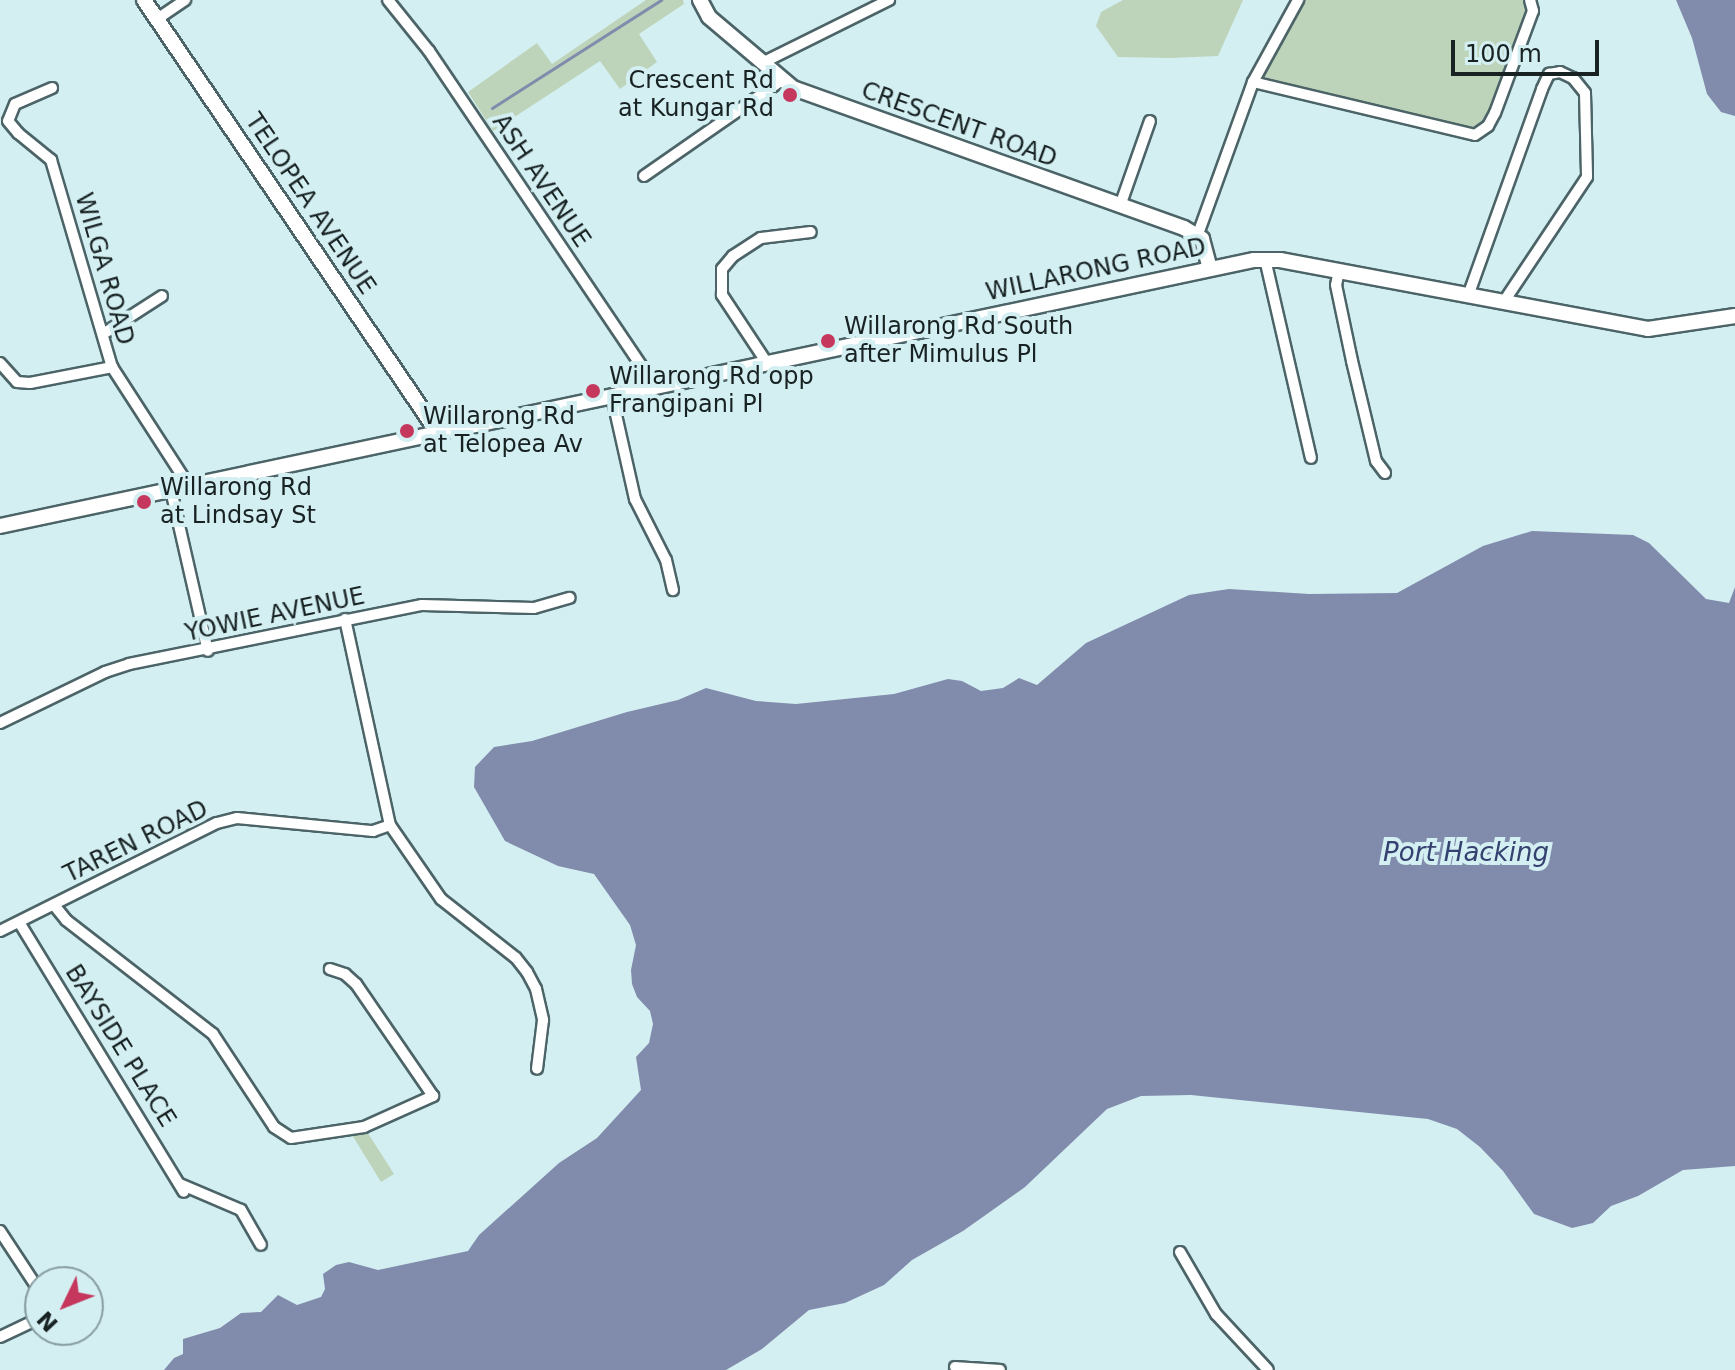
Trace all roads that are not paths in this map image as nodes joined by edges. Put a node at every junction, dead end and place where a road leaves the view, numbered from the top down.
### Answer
1 (144, 0) edge
2 (185, 0) edge
3 (388, 0) edge
4 (700, 0) edge
5 (889, 0) edge
6 (1298, 0) edge
7 (1530, 0) edge
8 (157, 19) junction
9 (762, 63) junction
10 (782, 80) junction
11 (1253, 82) junction
12 (52, 88) dead end
13 (1150, 121) dead end
14 (644, 176) dead end
15 (1120, 206) junction
16 (811, 232) dead end
17 (1198, 234) junction
18 (1265, 259) junction
19 (1210, 268) junction
20 (1339, 270) junction
21 (162, 296) dead end
22 (1468, 296) junction
23 (1503, 303) junction
24 (1735, 316) edge
25 (103, 334) junction
26 (0, 363) edge
27 (767, 363) junction
28 (112, 367) junction
29 (656, 387) junction
30 (612, 397) junction
31 (438, 433) junction
32 (1311, 458) dead end
33 (1385, 473) dead end
34 (189, 486) junction
35 (171, 490) junction
36 (0, 526) edge
37 (673, 590) dead end
38 (570, 598) dead end
39 (345, 619) junction
40 (208, 651) junction
41 (0, 723) edge
42 (390, 825) junction
43 (54, 905) junction
44 (19, 922) junction
45 (0, 931) edge
46 (330, 969) dead end
47 (537, 1069) dead end
48 (0, 1231) edge
49 (261, 1245) dead end
50 (1180, 1252) dead end
51 (24, 1268) edge
52 (24, 1326) edge
53 (0, 1337) edge
54 (955, 1367) dead end
55 (1000, 1370) edge
56 (1268, 1370) edge

1 - 8 street, TELOPEA AVENUE
2 - 8 street
3 - 29 street, ASH AVENUE
4 - 9 street, CRESCENT ROAD
5 - 9 street
6 - 11 street
7 - 11 street
8 - 31 street, TELOPEA AVENUE
9 - 10 street, CRESCENT ROAD
10 - 14 street
10 - 15 street, CRESCENT ROAD
11 - 17 street
12 - 25 street, WILGA ROAD
13 - 15 street
15 - 17 street, CRESCENT ROAD
16 - 27 street
17 - 19 street
18 - 19 street, WILLARONG ROAD
18 - 20 street, WILLARONG ROAD
18 - 32 street
19 - 27 street, WILLARONG ROAD
20 - 22 street, WILLARONG ROAD
20 - 33 street
21 - 25 street
22 - 23 street, WILLARONG ROAD
22 - 23 street
23 - 24 street, WILLARONG ROAD
25 - 28 street, WILGA ROAD
26 - 28 street
27 - 29 street, WILLARONG ROAD
28 - 34 street, WILGA ROAD
29 - 30 street, WILLARONG ROAD
30 - 31 street, WILLARONG ROAD
30 - 37 street
31 - 34 street, WILLARONG ROAD
34 - 35 street, WILLARONG ROAD
35 - 36 street, WILLARONG ROAD
35 - 40 street
38 - 39 street, YOWIE AVENUE
39 - 40 street, YOWIE AVENUE
39 - 42 street
40 - 41 street, YOWIE AVENUE
42 - 43 street, TAREN ROAD
42 - 47 street
43 - 44 street, TAREN ROAD
43 - 46 street
44 - 45 street, TAREN ROAD
44 - 49 street, BAYSIDE PLACE
48 - 51 street
50 - 56 street
52 - 53 street
54 - 55 street

